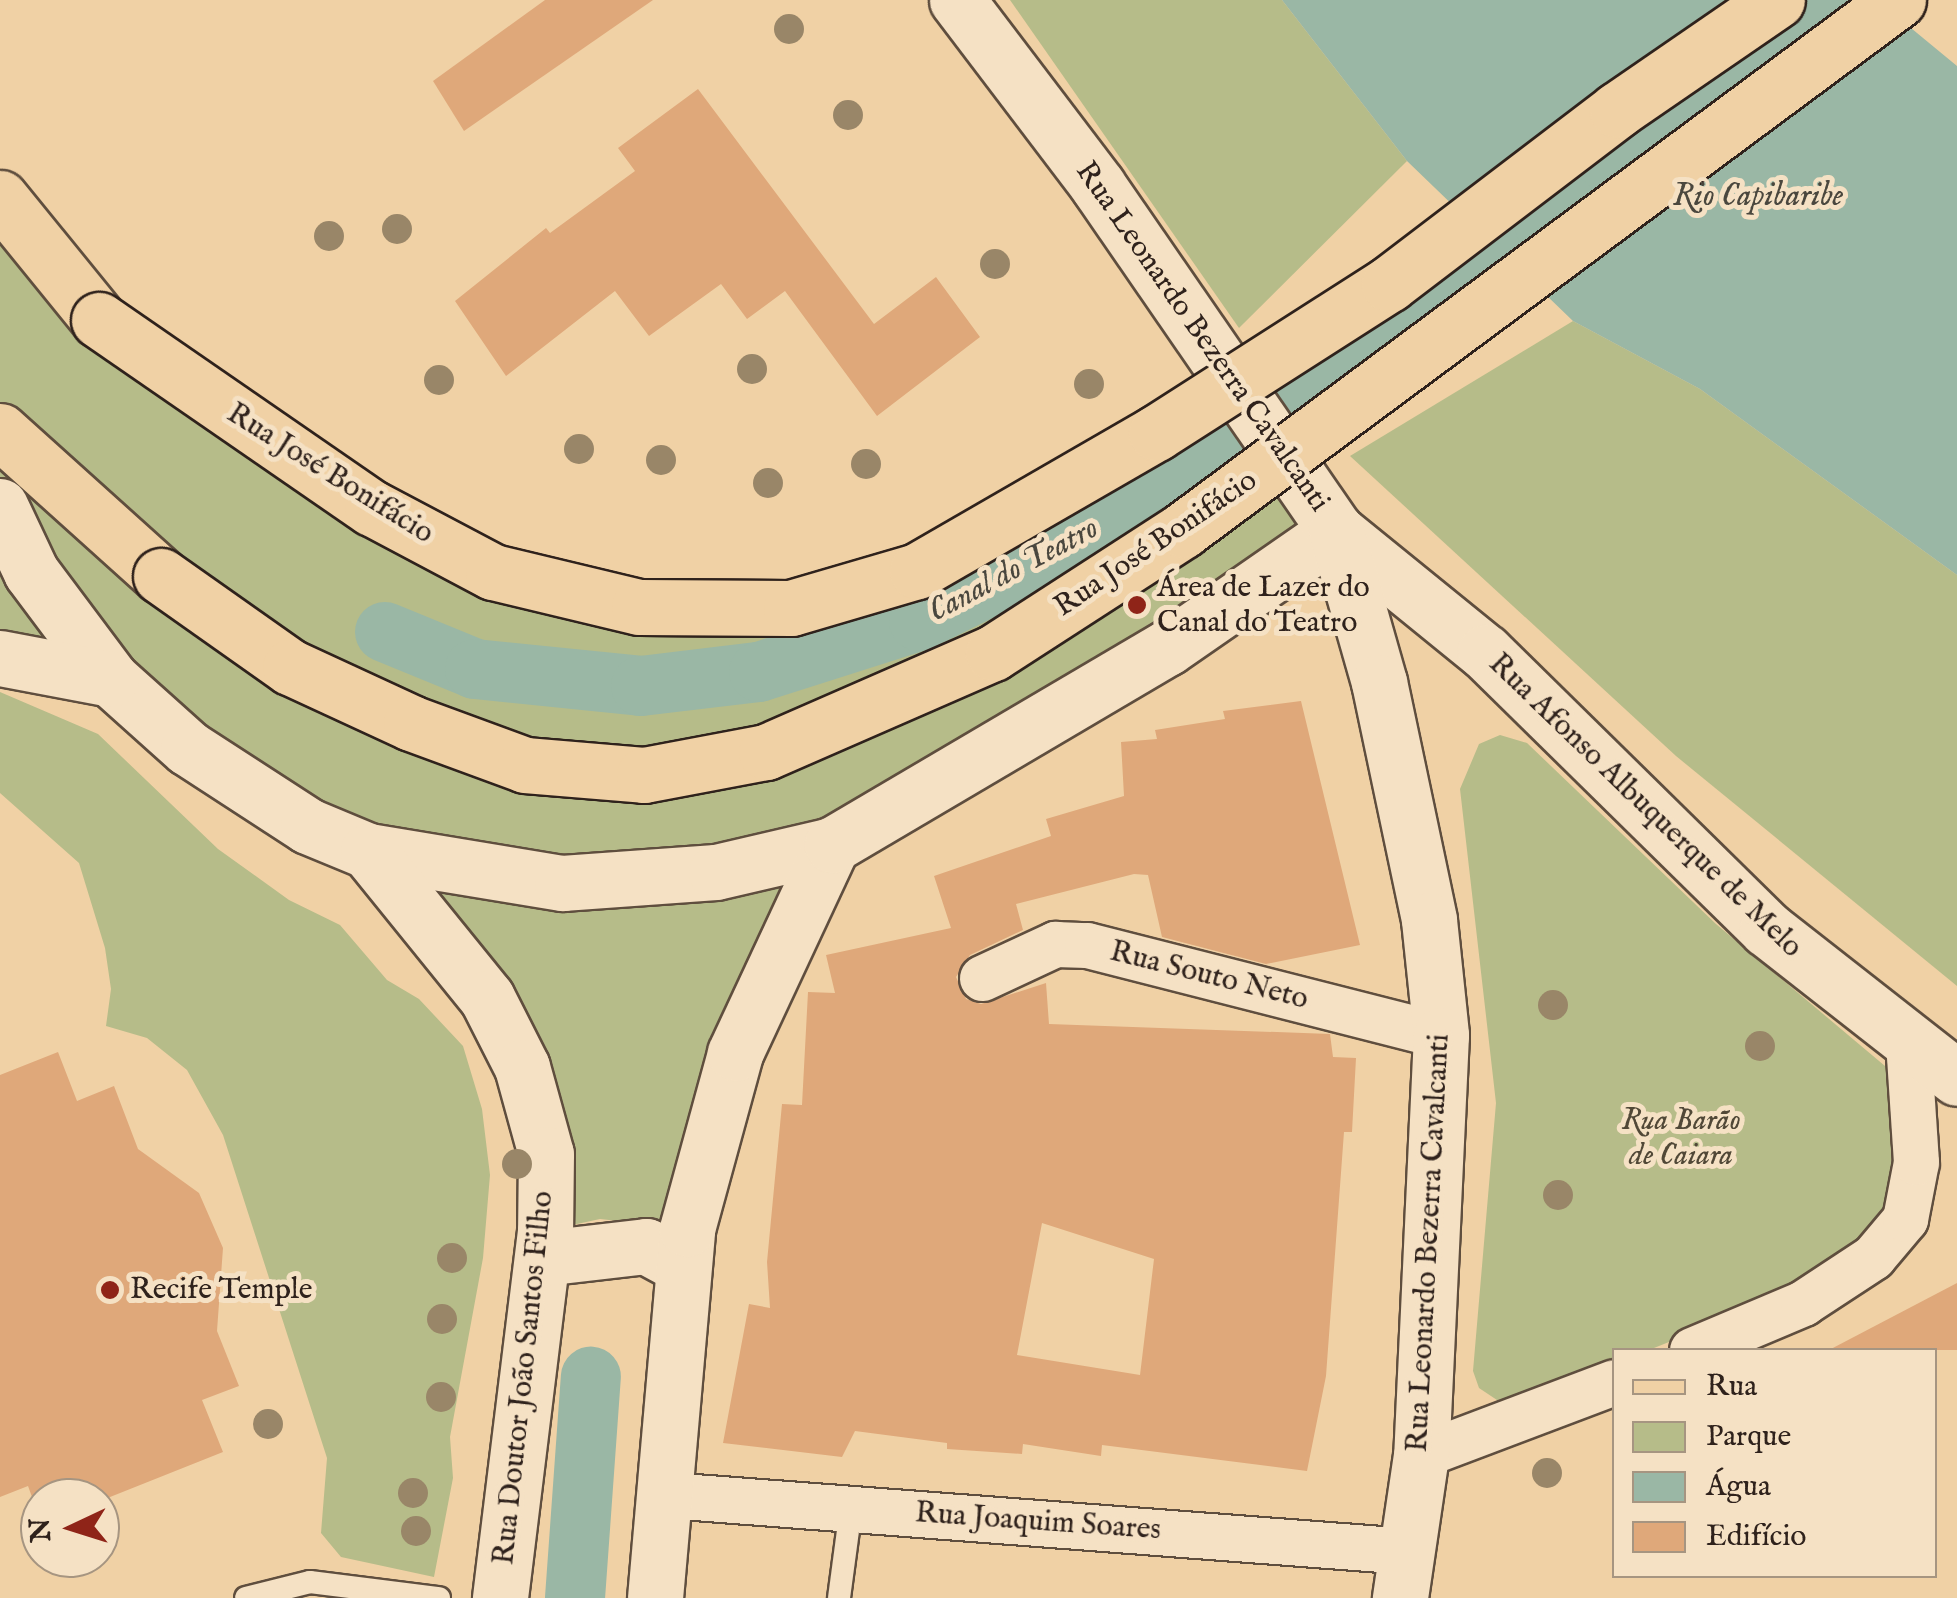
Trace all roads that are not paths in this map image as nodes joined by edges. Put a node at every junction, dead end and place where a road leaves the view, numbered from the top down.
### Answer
1 (958, 0) edge
2 (1777, 0) edge
3 (1898, 0) edge
4 (0, 198) edge
5 (0, 238) edge
6 (98, 320) junction
7 (0, 431) edge
8 (0, 506) edge
9 (1336, 531) junction
10 (0, 658) edge
11 (111, 680) junction
12 (832, 845) junction
13 (368, 850) junction
14 (982, 978) dead end
15 (1441, 1035) junction
16 (1908, 1041) junction
17 (1957, 1078) edge
18 (542, 1258) junction
19 (683, 1266) junction
20 (1697, 1348) edge
21 (1612, 1383) edge
22 (1420, 1455) junction
23 (668, 1495) junction
24 (851, 1508) junction
25 (1404, 1575) edge
26 (246, 1598) edge
27 (439, 1598) edge
28 (500, 1598) edge
29 (655, 1598) edge
30 (840, 1598) edge

1 - 9 street, Rua Leonardo Bezerra Cavalcanti
2 - 6 main road, Rua José Bonifácio, bridge
3 - 7 main road, Rua José Bonifácio, bridge
4 - 6 main road
5 - 6 main road
8 - 11 street
9 - 12 street
9 - 15 street, Rua Leonardo Bezerra Cavalcanti
9 - 16 street, Rua Afonso Albuquerque de Melo
10 - 11 street
11 - 13 street
12 - 13 street
12 - 19 street
13 - 18 street, Rua Doutor João Santos Filho
14 - 15 street, Rua Souto Neto
15 - 22 street, Rua Leonardo Bezerra Cavalcanti
16 - 17 street, Rua Afonso Albuquerque de Melo
16 - 20 street
18 - 19 street
18 - 28 street, Rua Doutor João Santos Filho
19 - 23 street
21 - 22 street
22 - 25 street, Rua Leonardo Bezerra Cavalcanti
23 - 24 street, Rua Joaquim Soares
23 - 29 street
24 - 25 street, Rua Joaquim Soares
24 - 30 lane
26 - 27 lane

